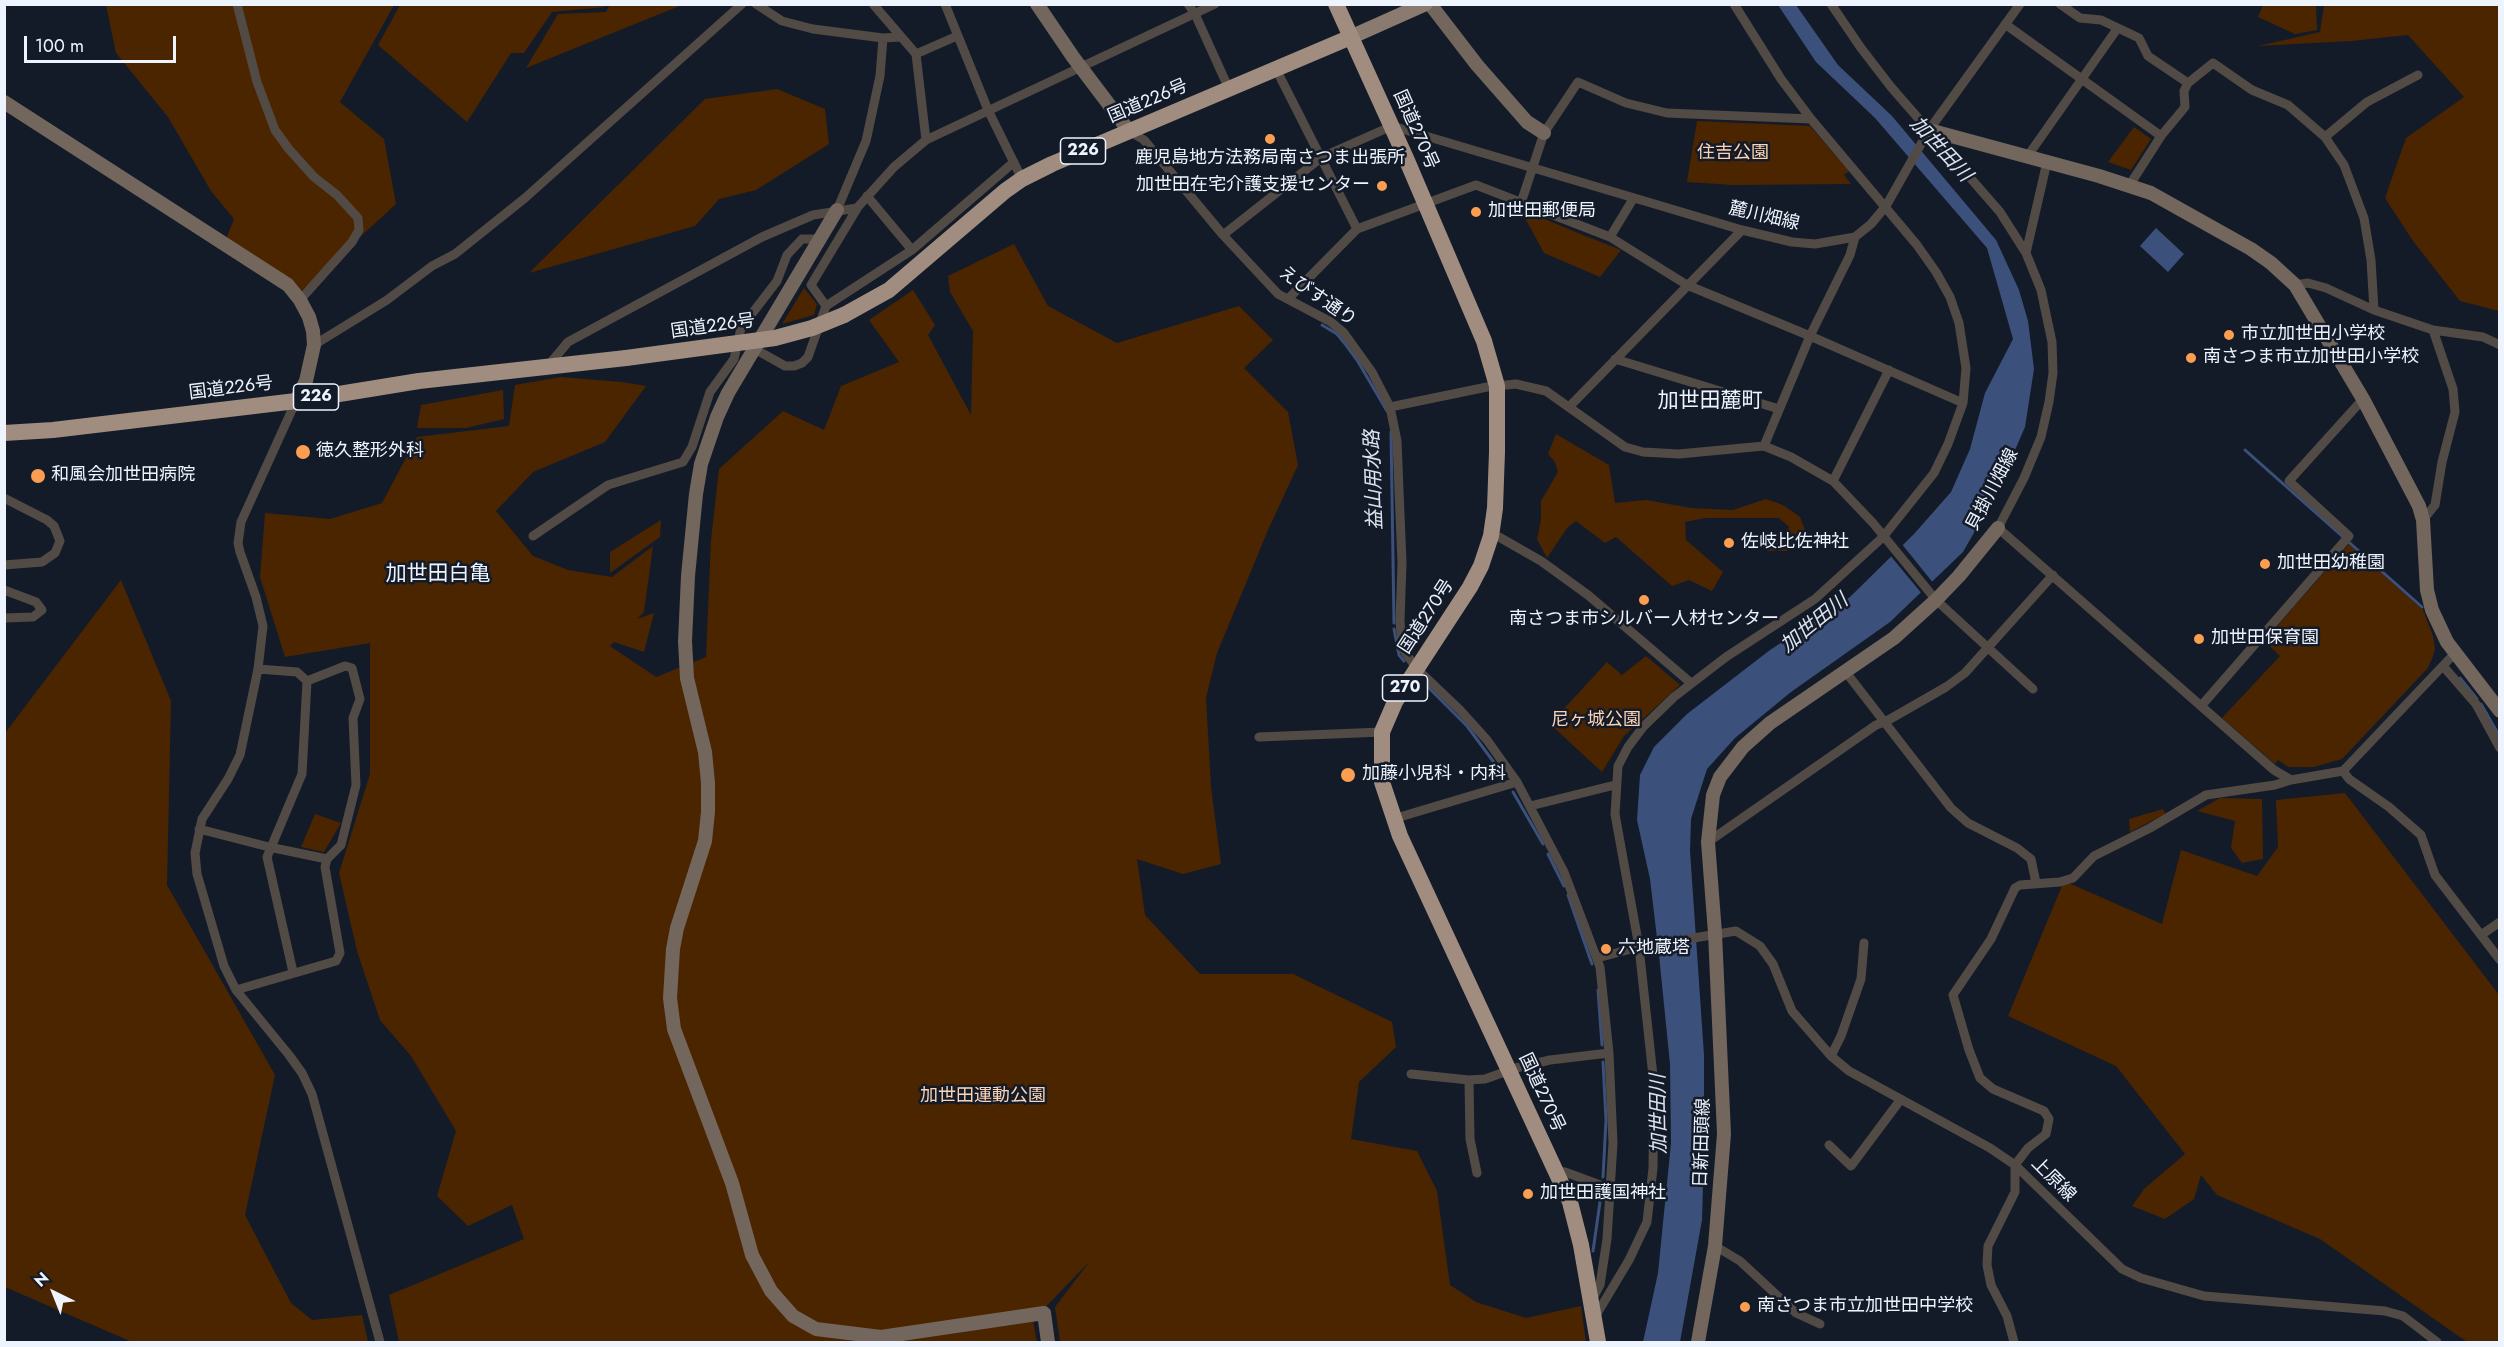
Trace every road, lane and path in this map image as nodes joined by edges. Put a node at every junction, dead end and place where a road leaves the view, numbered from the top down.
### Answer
1 (237, 4) edge
2 (742, 4) edge
3 (756, 4) edge
4 (873, 4) edge
5 (945, 4) edge
6 (1037, 4) edge
7 (1188, 4) edge
8 (1215, 4) edge
9 (1336, 4) edge
10 (1425, 4) edge
11 (1430, 4) edge
12 (1734, 4) edge
13 (1831, 4) edge
14 (2020, 4) edge
15 (2060, 4) edge
16 (1195, 14) junction
17 (2005, 24) junction
18 (2117, 29) junction
19 (957, 36) junction
20 (901, 37) junction
21 (1351, 37) junction
22 (883, 38) junction
23 (916, 54) junction
24 (1080, 67) junction
25 (1276, 69) junction
26 (2418, 75) dead end
27 (2081, 80) junction
28 (2188, 83) junction
29 (1229, 89) junction
30 (4, 102) edge
31 (988, 110) junction
32 (1811, 119) junction
33 (1392, 126) junction
34 (1129, 131) junction
35 (1544, 133) junction
36 (1928, 134) junction
37 (2161, 136) junction
38 (2325, 137) junction
39 (926, 140) junction
40 (1322, 157) junction
41 (2027, 157) junction
42 (1014, 162) junction
43 (2047, 162) junction
44 (1533, 169) junction
45 (1022, 179) junction
46 (2129, 186) junction
47 (867, 196) junction
48 (1633, 199) junction
49 (1425, 203) junction
50 (1521, 203) junction
51 (1887, 204) junction
52 (858, 207) junction
53 (837, 210) junction
54 (1358, 229) junction
55 (1742, 230) junction
56 (1223, 235) junction
57 (1610, 237) junction
58 (1855, 237) junction
59 (819, 239) junction
60 (912, 249) junction
61 (2026, 253) junction
62 (1687, 285) junction
63 (2295, 285) junction
64 (1288, 299) junction
65 (300, 300) junction
66 (826, 306) junction
67 (2374, 310) junction
68 (2433, 330) junction
69 (1810, 336) junction
70 (314, 345) junction
71 (2499, 345) edge
72 (753, 348) junction
73 (1615, 359) junction
74 (548, 366) junction
75 (1889, 370) junction
76 (1497, 386) junction
77 (2363, 399) junction
78 (296, 401) junction
79 (1963, 403) junction
80 (1570, 406) junction
81 (1390, 407) junction
82 (1779, 409) junction
83 (9, 436) edge
84 (1764, 446) junction
85 (1833, 481) junction
86 (4, 498) edge
87 (2423, 520) junction
88 (1998, 528) junction
89 (533, 536) dead end
90 (1491, 536) junction
91 (1885, 539) junction
92 (4, 565) edge
93 (2053, 575) junction
94 (4, 590) edge
95 (1934, 598) junction
96 (4, 618) edge
97 (1988, 649) junction
98 (2456, 652) junction
99 (2443, 666) junction
100 (258, 669) junction
101 (1417, 669) junction
102 (1845, 671) junction
103 (307, 681) junction
104 (1691, 683) junction
105 (2033, 689) dead end
106 (2202, 705) junction
107 (2499, 711) edge
108 (1885, 722) junction
109 (1382, 732) junction
110 (1258, 737) dead end
111 (2499, 748) edge
112 (2343, 771) junction
113 (2291, 780) junction
114 (1517, 782) junction
115 (1616, 784) junction
116 (1530, 806) junction
117 (1393, 819) junction
118 (199, 829) junction
119 (1708, 842) junction
120 (269, 848) junction
121 (327, 859) junction
122 (2036, 883) junction
123 (2499, 922) edge
124 (2481, 935) junction
125 (1713, 937) junction
126 (1864, 943) dead end
127 (1642, 946) junction
128 (1597, 958) junction
129 (2499, 960) edge
130 (293, 972) junction
131 (236, 990) junction
132 (1609, 1053) junction
133 (1831, 1056) junction
134 (1509, 1071) junction
135 (1411, 1074) dead end
136 (1469, 1080) junction
137 (1901, 1099) junction
138 (1829, 1145) dead end
139 (2014, 1165) junction
140 (1556, 1172) junction
141 (1478, 1173) dead end
142 (1611, 1189) junction
143 (1715, 1246) junction
144 (1592, 1311) junction
145 (1820, 1324) dead end
146 (380, 1342) edge
147 (1048, 1342) edge
148 (1598, 1342) edge
149 (1698, 1342) edge
150 (2014, 1342) edge
151 (2437, 1342) edge

1 - 65 street
2 - 70 street
3 - 22 street
4 - 20 street
5 - 19 street
6 - 24 street
7 - 16 street
8 - 16 street
9 - 21 highway, 国道270号 / 270
10 - 21 main road
11 - 35 street
12 - 32 street
13 - 36 street, 貝掛川畑線
14 - 17 street
15 - 18 street
16 - 24 street
16 - 29 street
17 - 27 street
17 - 36 street
18 - 27 street
18 - 28 street
19 - 23 street
19 - 31 street
20 - 22 street
20 - 23 street
21 - 25 highway, 国道226号 / 226
21 - 33 highway, 国道270号 / 270
22 - 53 street
23 - 39 street
24 - 31 street
24 - 34 street
25 - 29 highway, 国道226号 / 226
25 - 40 street
26 - 38 street
27 - 37 street
27 - 41 street
28 - 37 street
28 - 38 street
29 - 34 highway, 国道226号 / 226
30 - 65 street
31 - 39 street
31 - 42 street
32 - 35 street
32 - 51 street
33 - 40 street
33 - 44 street, 麓川畑線
33 - 49 highway, 国道270号 / 270
34 - 45 highway, 国道226号 / 226
34 - 56 street, えびす通り
35 - 44 street
36 - 41 street
36 - 51 street
36 - 61 street, 貝掛川畑線
37 - 46 street
38 - 67 street
39 - 47 street
40 - 54 street
40 - 56 street
41 - 43 street
42 - 45 street
42 - 60 street
43 - 46 street
43 - 61 street
44 - 48 street, 麓川畑線
44 - 50 street
45 - 74 highway, 国道226号 / 226, bridge
46 - 63 street
47 - 52 street
47 - 60 street
48 - 55 street, 麓川畑線
48 - 57 street
49 - 50 street
49 - 54 street
49 - 76 highway, 国道270号 / 270
50 - 57 street
51 - 58 street
51 - 79 street
52 - 53 street
52 - 66 street
53 - 59 street
53 - 74 street
54 - 64 street
55 - 58 street, 麓川畑線
55 - 62 street
56 - 64 street, えびす通り
57 - 62 street
58 - 69 street
59 - 72 street
59 - 89 street
60 - 66 street
61 - 88 street, 貝掛川畑線
62 - 69 street
62 - 73 street
63 - 67 street
63 - 77 street
64 - 81 street, えびす通り
65 - 70 street
66 - 72 street
67 - 68 street
68 - 71 street
68 - 87 street
69 - 75 street
69 - 82 street
70 - 78 street
72 - 147 street
73 - 80 street
73 - 82 street
74 - 78 highway, 国道226号 / 226
75 - 79 street
75 - 85 street
76 - 80 street
76 - 81 street
76 - 90 highway, 国道270号 / 270
77 - 87 street
77 - 106 street
78 - 83 highway, 国道226号 / 226
78 - 100 street
79 - 91 street
80 - 84 street
81 - 101 street, えびす通り
82 - 84 street
84 - 85 street
85 - 91 street
86 - 92 street
87 - 98 street
88 - 93 street
88 - 95 street, 貝掛川畑線
90 - 101 highway, 国道270号 / 270
90 - 104 street
91 - 95 street
91 - 104 street
93 - 97 street
93 - 106 street
94 - 96 street
95 - 97 street
95 - 102 street, 貝掛川畑線
97 - 105 street
97 - 108 street
98 - 99 street
98 - 107 street
99 - 111 street
99 - 112 street
100 - 103 street
100 - 118 street
101 - 109 highway, 国道270号 / 270
101 - 114 street, えびす通り
102 - 108 street
102 - 119 street, 貝掛川畑線
103 - 120 street
103 - 121 street
104 - 115 street
106 - 113 street
108 - 119 street
108 - 122 street
109 - 110 street
109 - 117 highway, 国道270号 / 270
112 - 113 street
112 - 124 street
113 - 122 street
114 - 116 street, えびす通り
114 - 117 street
115 - 116 street
115 - 127 street
116 - 128 street, えびす通り
117 - 134 highway, 国道270号 / 270
118 - 120 street
118 - 131 street
119 - 125 street, 貝掛川畑線
120 - 121 street
120 - 130 street
121 - 130 street
122 - 139 street
123 - 124 street
124 - 129 street
125 - 127 street, 上原線
125 - 133 street, 上原線
125 - 143 street, 日新田頭線
126 - 133 street
127 - 128 street, 上原線
127 - 144 street
128 - 132 street, えびす通り
130 - 131 street
131 - 146 street
132 - 134 street
132 - 142 street, えびす通り
133 - 137 street, 上原線
134 - 136 street
134 - 140 highway, 国道270号 / 270
135 - 136 street
136 - 141 street
137 - 138 street
137 - 139 street, 上原線
139 - 150 street
139 - 151 street, 上原線
140 - 142 street
140 - 144 highway, 国道270号 / 270
142 - 144 street, えびす通り
143 - 145 street
143 - 149 street, 日新田頭線
144 - 148 highway, 国道270号 / 270

